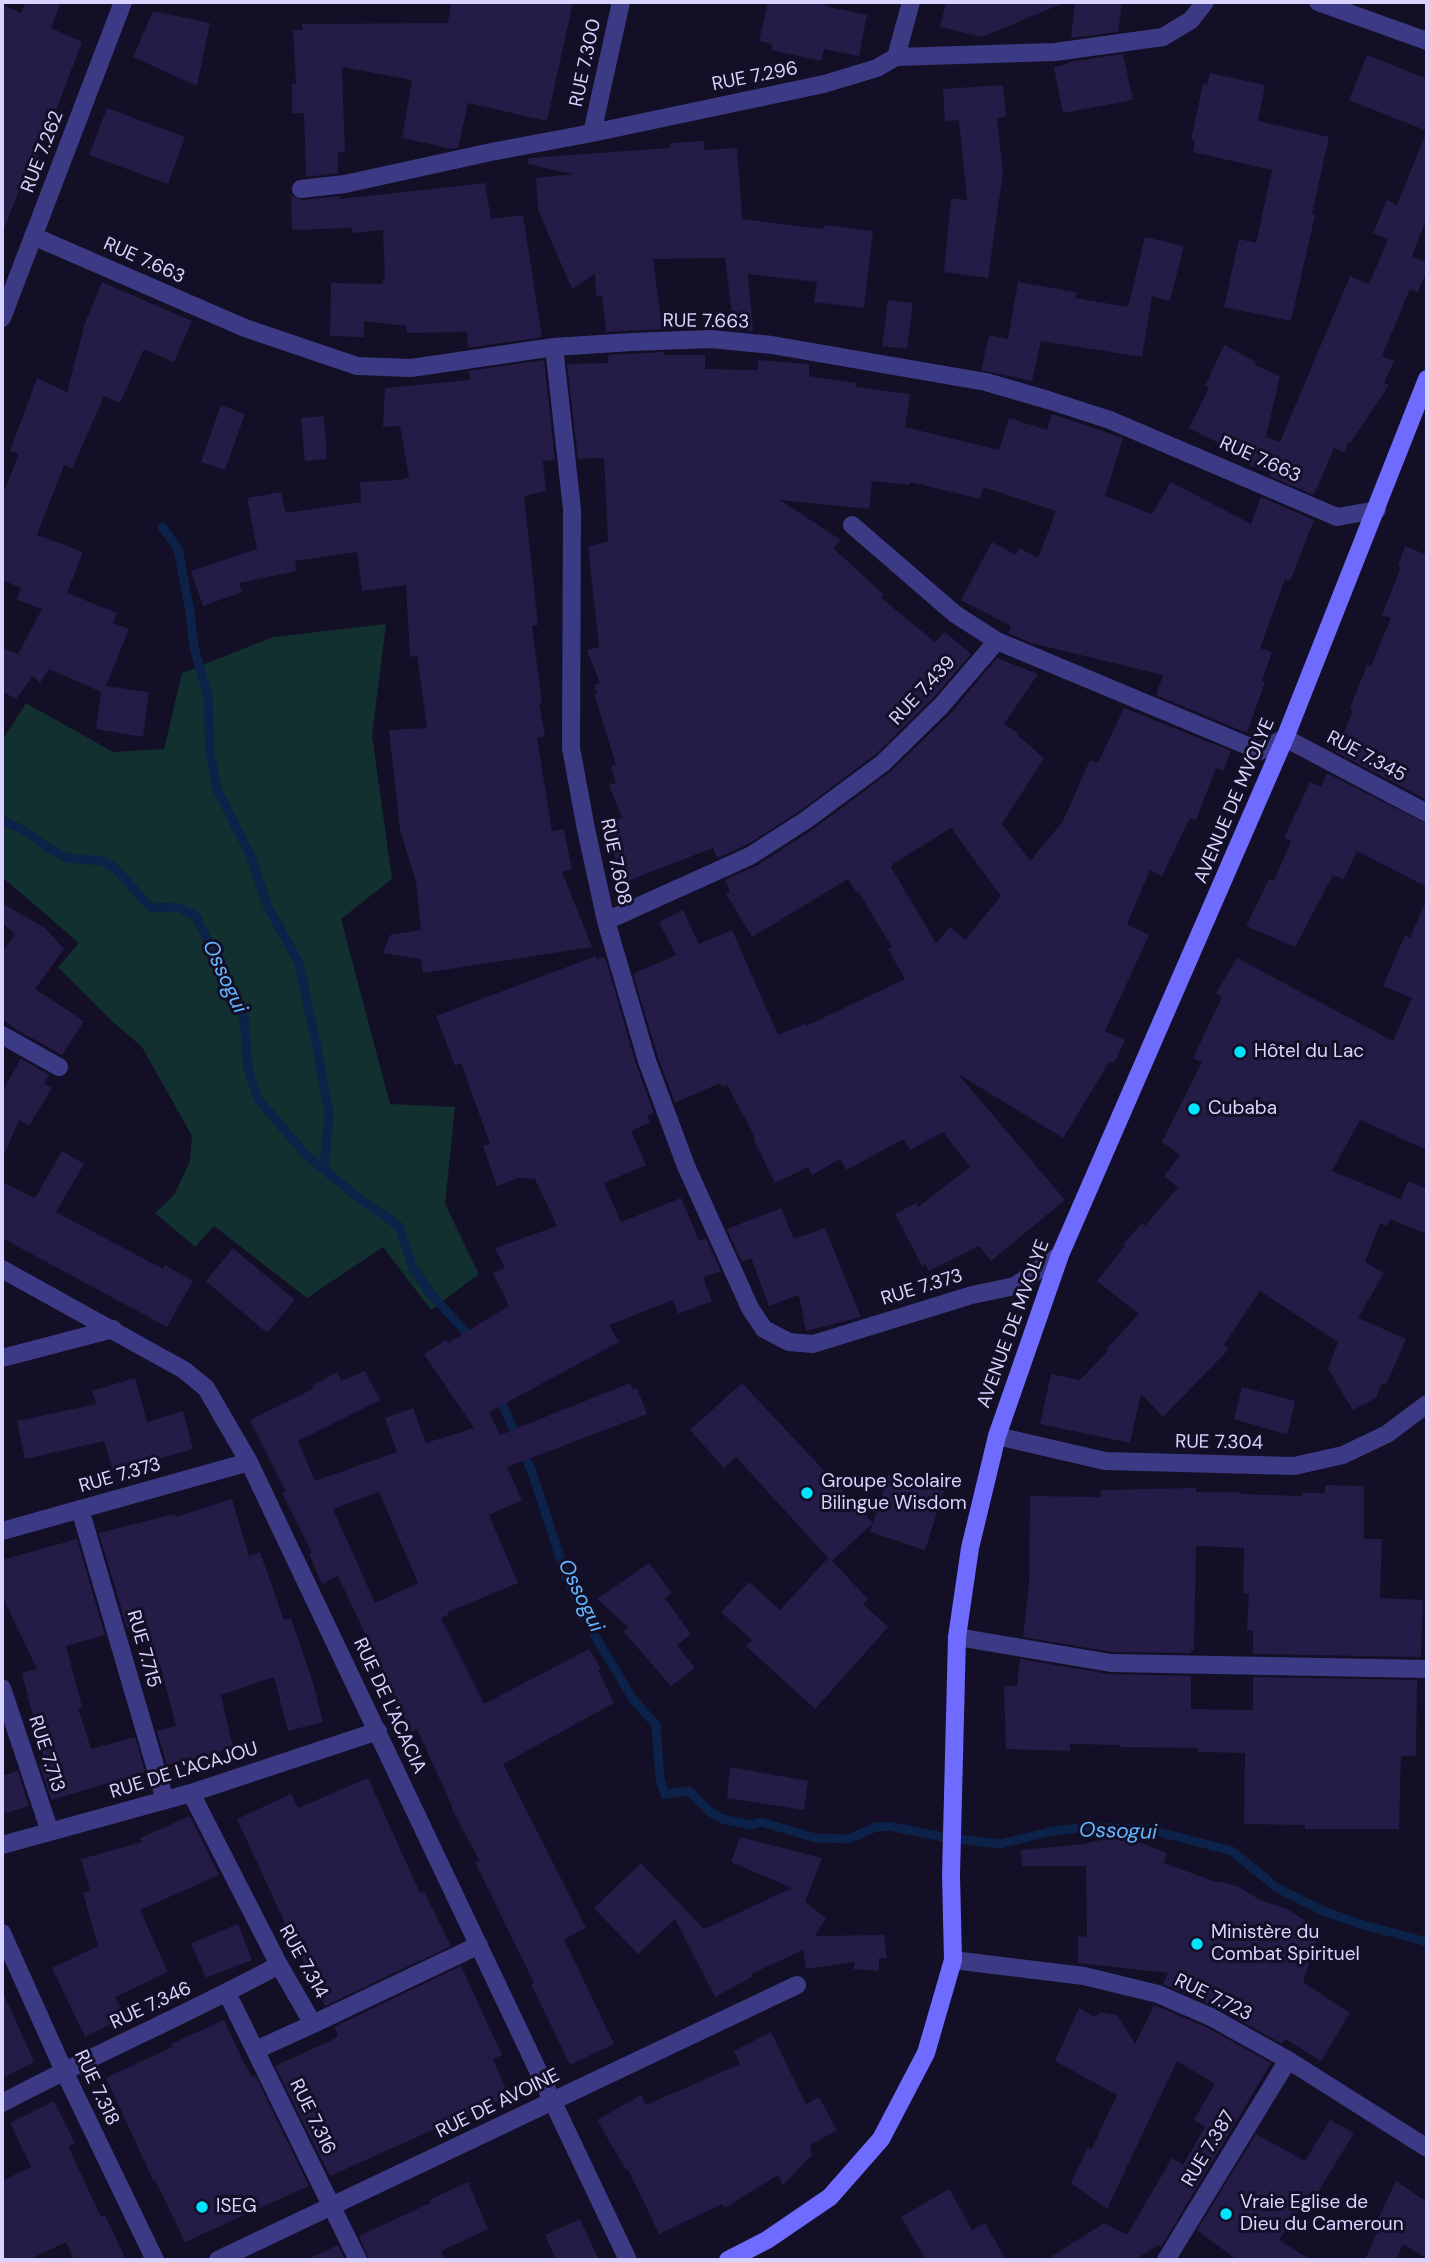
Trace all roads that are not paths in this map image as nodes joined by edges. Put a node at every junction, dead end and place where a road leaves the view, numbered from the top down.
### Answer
1 (123, 2) edge
2 (621, 2) edge
3 (911, 2) edge
4 (1205, 2) edge
5 (1318, 2) edge
6 (1427, 41) edge
7 (896, 57) junction
8 (592, 134) junction
9 (301, 189) dead end
10 (33, 236) junction
11 (2, 318) edge
12 (554, 347) junction
13 (1427, 379) edge
14 (1377, 510) junction
15 (852, 525) dead end
16 (997, 641) junction
17 (1285, 738) junction
18 (1427, 813) edge
19 (606, 921) junction
20 (2, 1035) edge
21 (59, 1067) dead end
22 (1060, 1255) junction
23 (2, 1269) edge
24 (113, 1329) junction
25 (789, 1342) joint
26 (2, 1358) edge
27 (1427, 1404) edge
28 (997, 1436) junction
29 (249, 1462) junction
30 (80, 1509) junction
31 (2, 1531) edge
32 (957, 1637) junction
33 (1427, 1669) edge
34 (2, 1689) edge
35 (378, 1731) junction
36 (191, 1793) junction
37 (166, 1800) junction
38 (50, 1832) junction
39 (2, 1845) edge
40 (2, 1933) edge
41 (479, 1945) junction
42 (953, 1960) junction
43 (279, 1965) junction
44 (797, 1985) dead end
45 (227, 1993) junction
46 (313, 2024) junction
47 (256, 2050) junction
48 (1289, 2060) junction
49 (64, 2071) junction
50 (551, 2101) junction
51 (2, 2103) edge
52 (1427, 2148) edge
53 (331, 2207) junction
54 (155, 2260) edge
55 (218, 2260) edge
56 (358, 2260) edge
57 (628, 2260) edge
58 (729, 2260) edge
59 (1166, 2260) edge

1 - 10 street, RUE 7.262
2 - 8 street, RUE 7.300
3 - 7 street
4 - 7 street, RUE 7.296
5 - 6 street
7 - 8 street, RUE 7.296
8 - 9 street, RUE 7.296
10 - 11 street, RUE 7.262
10 - 12 street, RUE 7.663
12 - 14 street, RUE 7.663
12 - 19 street, RUE 7.608
13 - 14 main road, AVENUE DE MVOLYE
14 - 17 main road, AVENUE DE MVOLYE
15 - 16 street
16 - 17 street
16 - 19 street, RUE 7.439
17 - 18 street, RUE 7.345
17 - 22 main road, AVENUE DE MVOLYE
19 - 25 street, RUE 7.608
20 - 21 street
22 - 25 street, RUE 7.373
22 - 28 main road, AVENUE DE MVOLYE
23 - 24 street, RUE DE L'ACACIA
24 - 26 street
24 - 29 street, RUE DE L'ACACIA
27 - 28 street, RUE 7.304
28 - 32 main road, AVENUE DE MVOLYE
29 - 30 street, RUE 7.373
29 - 35 street, RUE DE L'ACACIA
30 - 31 street, RUE 7.373
30 - 37 street, RUE 7.715
32 - 33 street
32 - 42 main road, AVENUE DE MVOLYE
34 - 38 street, RUE 7.713
35 - 36 street, RUE DE L'ACAJOU
35 - 41 street, RUE DE L'ACACIA
36 - 37 street, RUE DE L'ACAJOU
36 - 43 street, RUE 7.314
37 - 38 street, RUE DE L'ACAJOU
38 - 39 street, RUE DE L'ACAJOU
40 - 49 street, RUE 7.318
41 - 46 street, RUE 7.314
41 - 50 street, RUE DE L'ACACIA
42 - 48 street, RUE 7.723
42 - 58 main road, AVENUE DE MVOLYE
43 - 45 street, RUE 7.346
43 - 46 street, RUE 7.314
44 - 50 street, RUE DE AVOINE
45 - 47 street, RUE 7.316
45 - 49 street, RUE 7.346
46 - 47 street
47 - 53 street, RUE 7.316
48 - 52 street, RUE 7.723
48 - 59 street, RUE 7.387
49 - 51 street, RUE 7.346
49 - 54 street, RUE 7.318
50 - 53 street, RUE DE AVOINE
50 - 57 street, RUE DE L'ACACIA
53 - 55 street, RUE DE AVOINE
53 - 56 street, RUE 7.316

